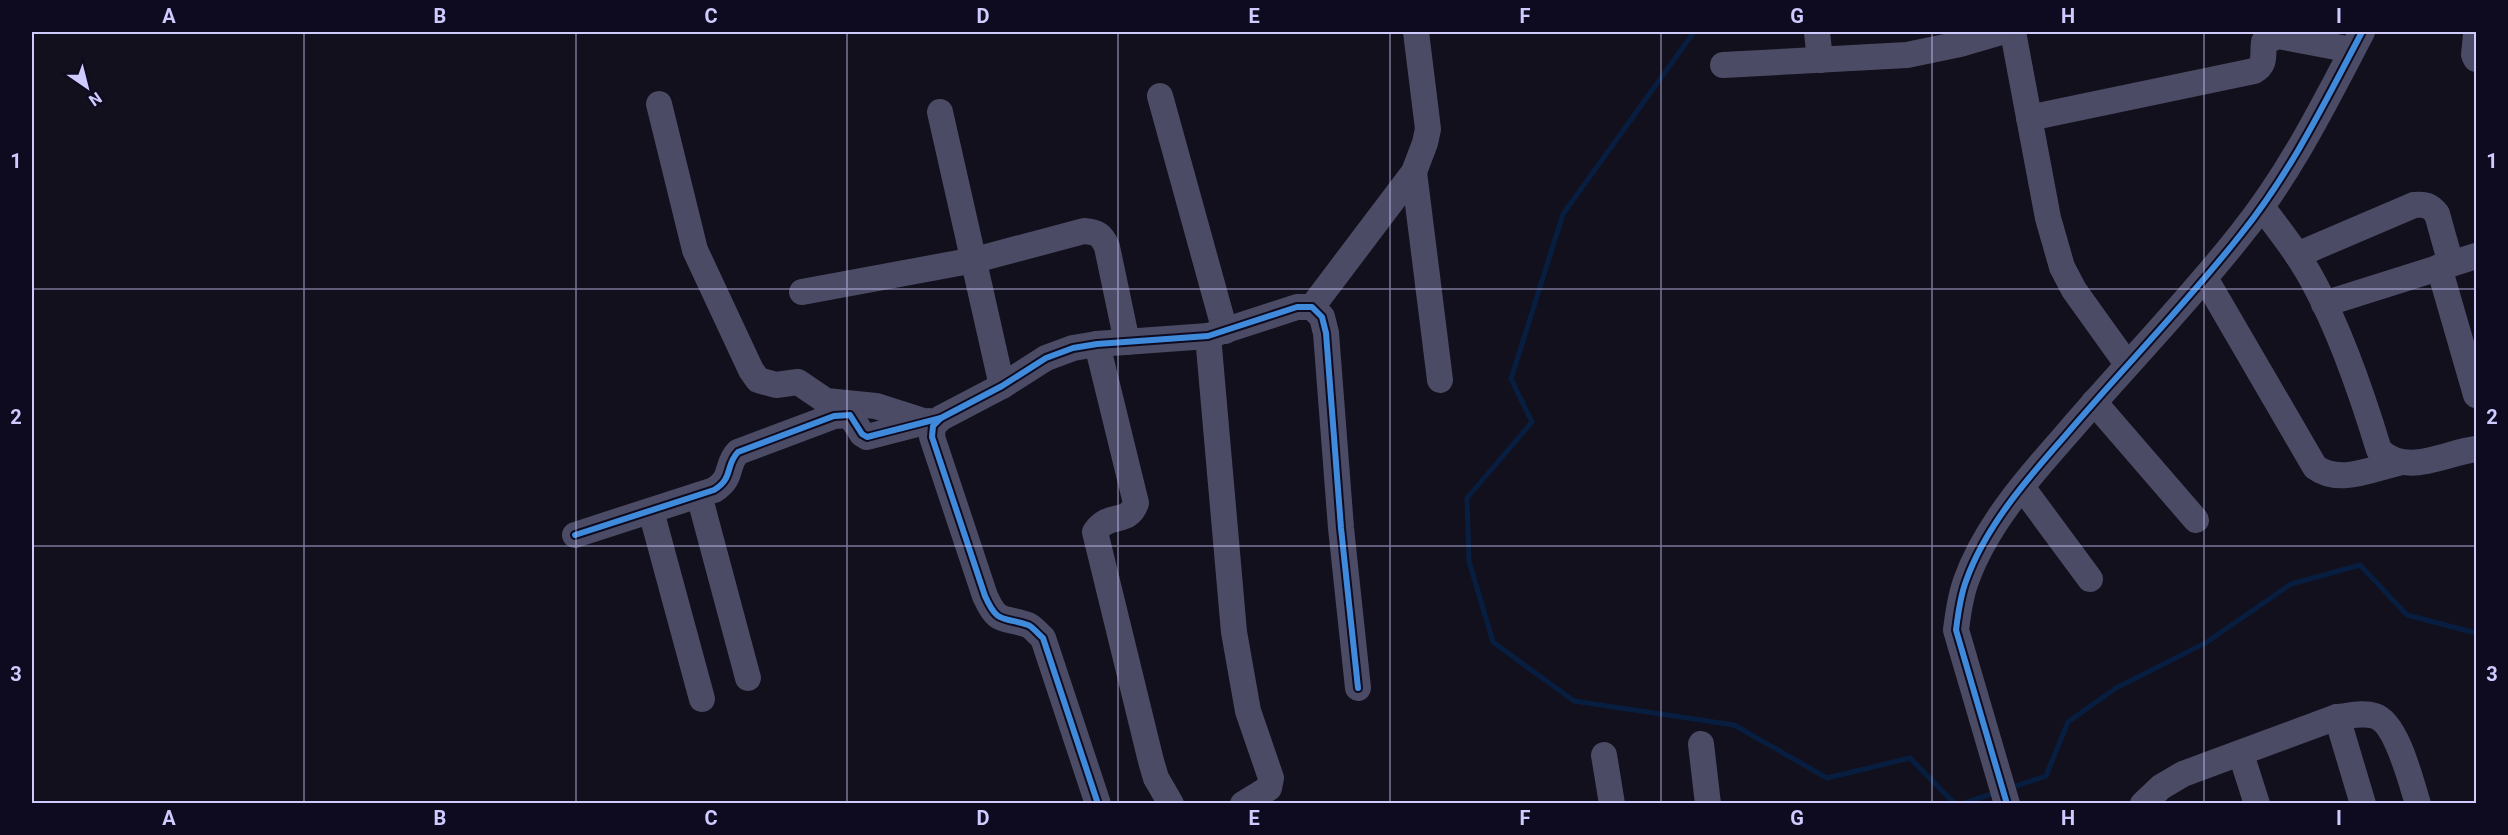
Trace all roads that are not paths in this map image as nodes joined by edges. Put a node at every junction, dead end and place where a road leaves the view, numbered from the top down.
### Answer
1 (1416, 32) edge
2 (1817, 32) edge
3 (2001, 32) edge
4 (2013, 32) edge
5 (2476, 34) edge
6 (2287, 35) edge
7 (1970, 36) edge
8 (2357, 41) edge
9 (2476, 59) edge
10 (1821, 60) junction
11 (1723, 65) dead end
12 (1160, 96) dead end
13 (659, 104) dead end
14 (940, 112) dead end
15 (2030, 118) junction
16 (1414, 172) junction
17 (2262, 207) junction
18 (2297, 255) junction
19 (2476, 256) edge
20 (975, 260) junction
21 (2445, 266) junction
22 (2205, 278) junction
23 (802, 292) dead end
24 (2324, 304) junction
25 (1312, 307) junction
26 (1216, 334) junction
27 (1127, 342) junction
28 (1097, 344) junction
29 (2127, 364) junction
30 (1440, 380) dead end
31 (1002, 386) junction
32 (2476, 395) edge
33 (2094, 402) junction
34 (934, 420) junction
35 (2476, 449) edge
36 (2398, 463) junction
37 (2022, 487) junction
38 (699, 495) junction
39 (651, 511) junction
40 (2196, 520) dead end
41 (575, 535) dead end
42 (2090, 579) dead end
43 (748, 678) dead end
44 (1358, 688) dead end
45 (702, 699) dead end
46 (2337, 717) junction
47 (1701, 744) dead end
48 (2241, 754) junction
49 (1604, 755) dead end
50 (2144, 803) edge
51 (1098, 804) edge
52 (1171, 804) edge
53 (1243, 804) edge
54 (1612, 804) edge
55 (1708, 804) edge
56 (2007, 804) edge
57 (2257, 804) edge
58 (2363, 804) edge
59 (2418, 804) edge

1 - 16 street
2 - 10 street
3 - 7 street
4 - 15 street
5 - 9 street
6 - 8 street
6 - 15 street
7 - 10 street
8 - 17 street
10 - 11 street
12 - 26 street
13 - 34 street
14 - 20 street
15 - 29 street
16 - 25 street
16 - 30 street
17 - 18 street
17 - 22 street
18 - 21 street
18 - 24 street
19 - 21 street
20 - 23 street
20 - 27 street
20 - 31 street
21 - 24 street
21 - 32 street
22 - 29 street
22 - 36 street
24 - 36 street
25 - 26 street
25 - 44 street
26 - 27 street
26 - 53 street
27 - 28 street
28 - 31 street
28 - 52 street
29 - 33 street
31 - 34 street
33 - 37 street
33 - 40 street
34 - 38 street
34 - 51 street
35 - 36 street
37 - 42 street
37 - 56 street
38 - 39 street
38 - 43 street
39 - 41 street
39 - 45 street
46 - 48 street
46 - 58 street
46 - 59 street
47 - 55 street
48 - 50 street
48 - 57 street
49 - 54 street

